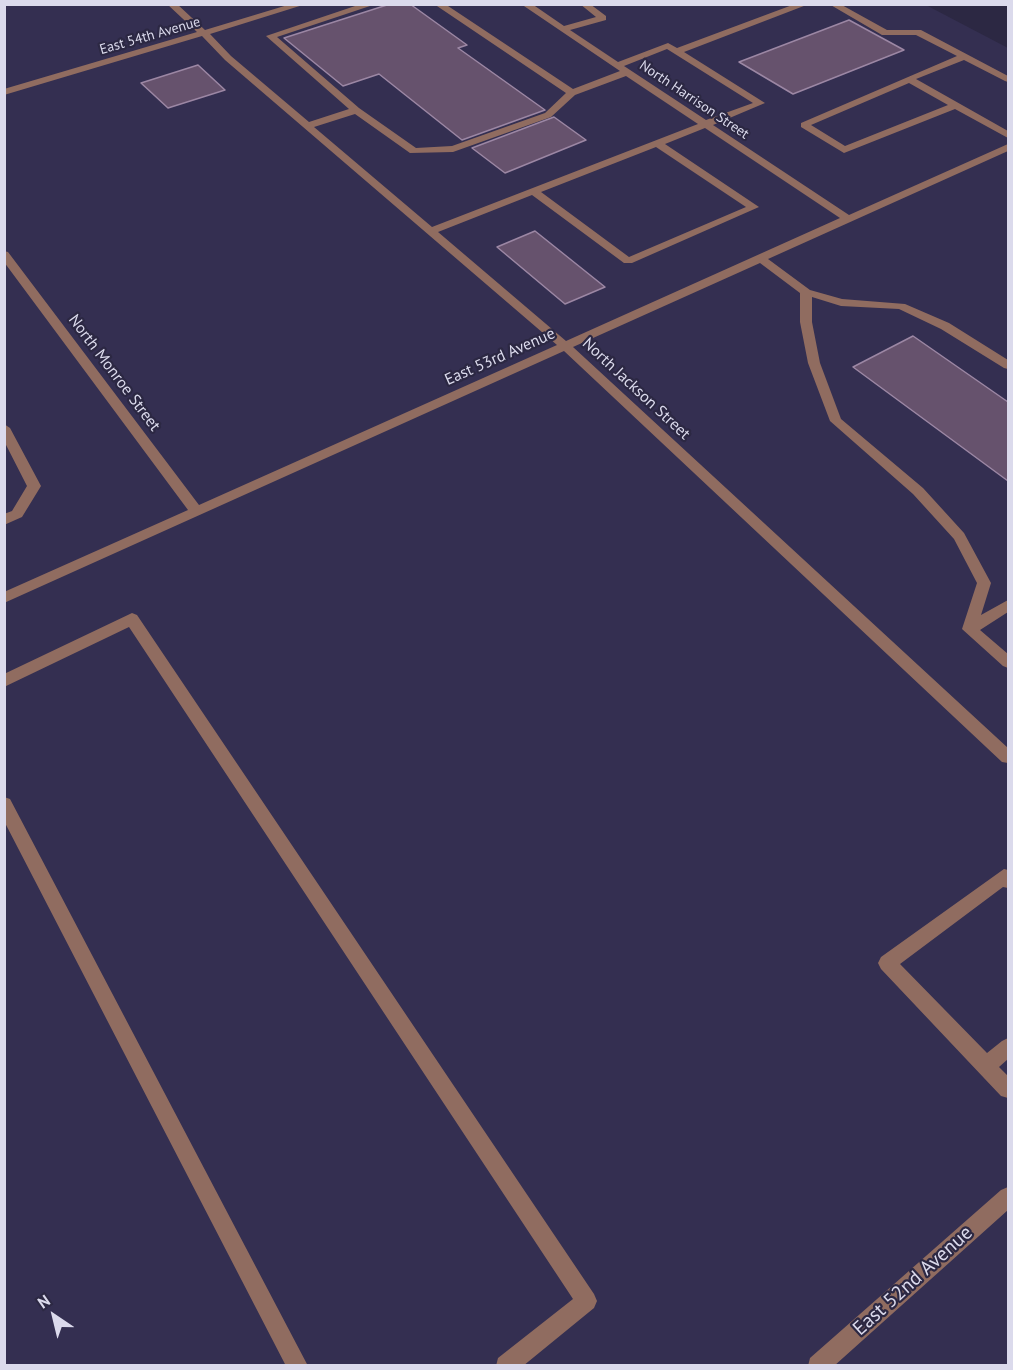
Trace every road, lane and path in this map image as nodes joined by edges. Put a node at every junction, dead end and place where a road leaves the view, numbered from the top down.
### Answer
1 (171, 4) edge
2 (302, 4) edge
3 (372, 4) edge
4 (438, 4) edge
5 (525, 4) edge
6 (584, 4) edge
7 (833, 4) edge
8 (803, 5) edge
9 (563, 29) junction
10 (205, 34) junction
11 (677, 51) junction
12 (965, 56) junction
13 (617, 65) junction
14 (627, 72) junction
15 (909, 79) junction
16 (1008, 79) edge
17 (4, 92) edge
18 (573, 93) junction
19 (956, 105) junction
20 (356, 110) junction
21 (706, 124) junction
22 (307, 126) junction
23 (1008, 135) edge
24 (657, 143) junction
25 (1008, 147) edge
26 (533, 191) junction
27 (848, 219) junction
28 (430, 231) junction
29 (4, 254) edge
30 (760, 258) junction
31 (806, 292) junction
32 (565, 346) junction
33 (1008, 365) edge
34 (4, 428) edge
35 (196, 511) junction
36 (4, 520) edge
37 (4, 598) edge
38 (1008, 605) edge
39 (969, 629) junction
40 (1008, 662) edge
41 (4, 681) edge
42 (1008, 757) edge
43 (4, 804) edge
44 (1008, 880) edge
45 (1008, 1047) edge
46 (986, 1066) junction
47 (1008, 1089) edge
48 (1008, 1197) edge
49 (298, 1365) edge
50 (506, 1365) edge
51 (818, 1365) edge

1 - 10 street, North Jackson Street
2 - 10 street, East 54th Avenue
3 - 20 street
4 - 18 street
5 - 9 street, North Harrison Street
6 - 9 street
7 - 12 street
8 - 11 street
9 - 13 street, North Harrison Street
10 - 17 street, East 54th Avenue
10 - 22 street, North Jackson Street
11 - 13 street
11 - 21 street
12 - 15 street
12 - 16 street
13 - 14 street, North Harrison Street
14 - 18 street
14 - 21 street, North Harrison Street
15 - 19 street
15 - 19 street
18 - 20 street
19 - 23 street
20 - 22 street
21 - 24 street
21 - 27 street, North Harrison Street
22 - 28 street, North Jackson Street
24 - 26 street
24 - 26 street
25 - 27 street, East 53rd Avenue
26 - 28 street
27 - 30 street, East 53rd Avenue
28 - 32 street, North Jackson Street
29 - 35 street, North Monroe Street
30 - 31 street
30 - 32 street, East 53rd Avenue
31 - 33 street
31 - 39 street
32 - 35 street, East 53rd Avenue
32 - 42 street, North Jackson Street
34 - 36 street
35 - 37 street, East 53rd Avenue
38 - 39 street
39 - 40 street
41 - 50 street
43 - 49 street
44 - 46 street
45 - 46 street
46 - 47 street
48 - 51 street, East 52nd Avenue

